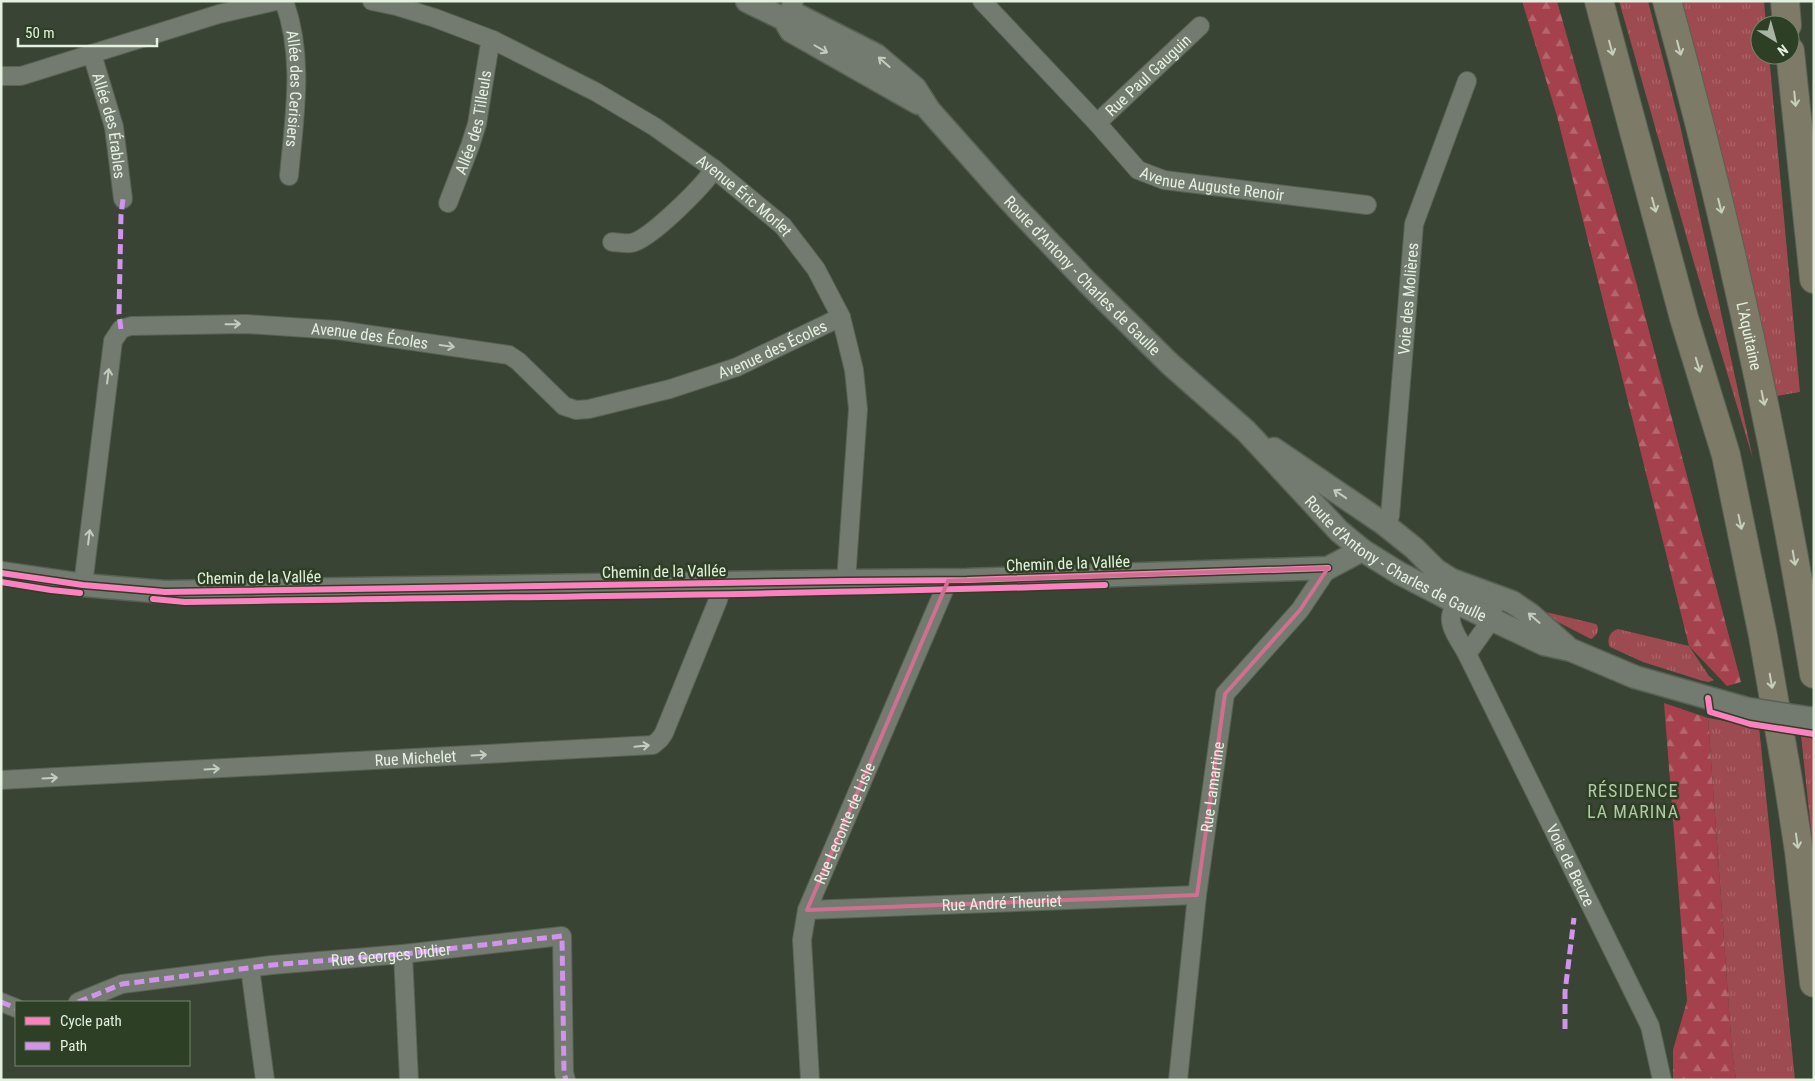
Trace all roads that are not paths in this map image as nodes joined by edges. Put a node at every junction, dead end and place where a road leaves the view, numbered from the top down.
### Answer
1 (276, 1) edge
2 (284, 1) edge
3 (372, 1) edge
4 (747, 1) edge
5 (982, 1) edge
6 (1599, 1) edge
7 (1667, 1) edge
8 (1785, 1) edge
9 (219, 7) edge
10 (789, 10) edge
11 (1786, 15) edge
12 (1200, 26) dead end
13 (492, 40) junction
14 (92, 54) junction
15 (1791, 65) edge
16 (1, 76) edge
17 (1467, 82) dead end
18 (1097, 124) junction
19 (714, 168) junction
20 (289, 176) dead end
21 (123, 199) dead end
22 (448, 203) dead end
23 (1367, 205) dead end
24 (612, 242) dead end
25 (1814, 279) edge
26 (841, 317) junction
27 (1246, 432) junction
28 (1383, 524) junction
29 (1361, 549) junction
30 (1328, 568) junction
31 (1, 573) edge
32 (846, 580) junction
33 (948, 581) junction
34 (722, 584) junction
35 (83, 585) junction
36 (1470, 593) junction
37 (1492, 619) junction
38 (1571, 650) junction
39 (1467, 654) junction
40 (1814, 674) edge
41 (1814, 719) edge
42 (1, 780) edge
43 (1198, 895) junction
44 (807, 910) junction
45 (403, 954) junction
46 (250, 968) junction
47 (1814, 983) edge
48 (80, 1001) edge
49 (1, 1002) edge
50 (15, 1008) edge
51 (265, 1080) edge
52 (409, 1080) edge
53 (566, 1080) edge
54 (810, 1080) edge
55 (1178, 1080) edge
56 (1662, 1080) edge

1 - 9 street
2 - 20 street, Allée des Cerisiers
3 - 13 street, Avenue Éric Morlet
4 - 10 street, Route d'Antony - Charles de Gaulle
5 - 18 street, Avenue Auguste Renoir
6 -> 47 highway
7 -> 40 highway, L'Aquitaine
8 - 11 highway
9 - 14 street
10 - 27 street, Route d'Antony - Charles de Gaulle
12 - 18 street, Rue Paul Gauguin
13 - 19 street, Avenue Éric Morlet
13 - 22 street, Allée des Tilleuls
14 - 16 street
14 - 21 street, Allée des Érables
15 -> 25 highway
17 - 28 street, Voie des Molières
18 - 23 street, Avenue Auguste Renoir
19 - 24 street
19 - 26 street, Avenue Éric Morlet
26 - 32 street, Avenue Éric Morlet
35 -> 26 street, Avenue des Écoles
28 -> 27 street, Route d'Antony - Charles de Gaulle
27 - 29 street, Route d'Antony - Charles de Gaulle
28 - 29 street
28 - 29 street
28 - 36 street, Route d'Antony - Charles de Gaulle
29 - 30 street, Rue Lamartine
29 - 36 street, Route d'Antony - Charles de Gaulle
30 - 33 street, Chemin de la Vallée
30 - 43 street, Rue Lamartine
31 - 35 street, Chemin de la Vallée
32 - 33 street, Chemin de la Vallée
32 - 34 street, Chemin de la Vallée
33 - 44 street, Rue Leconte de Lisle
34 - 35 street, Chemin de la Vallée
42 -> 34 street, Rue Michelet
36 - 37 street, Route d'Antony - Charles de Gaulle
36 - 37 street
38 -> 36 street, Route d'Antony - Charles de Gaulle
36 - 39 street, Voie de Beuze
37 - 38 street, Route d'Antony - Charles de Gaulle
37 - 39 street
38 - 41 street, Route d'Antony - Charles de Gaulle, bridge
39 - 56 street, Voie de Beuze
43 - 44 street, Rue André Theuriet
43 - 55 street, Rue Lamartine
44 - 54 street, Rue Leconte de Lisle
45 - 46 street, Rue Georges Didier
45 - 52 street
45 - 53 street, Rue Georges Didier
46 - 48 street, Rue Georges Didier
46 - 51 street
49 - 50 street

